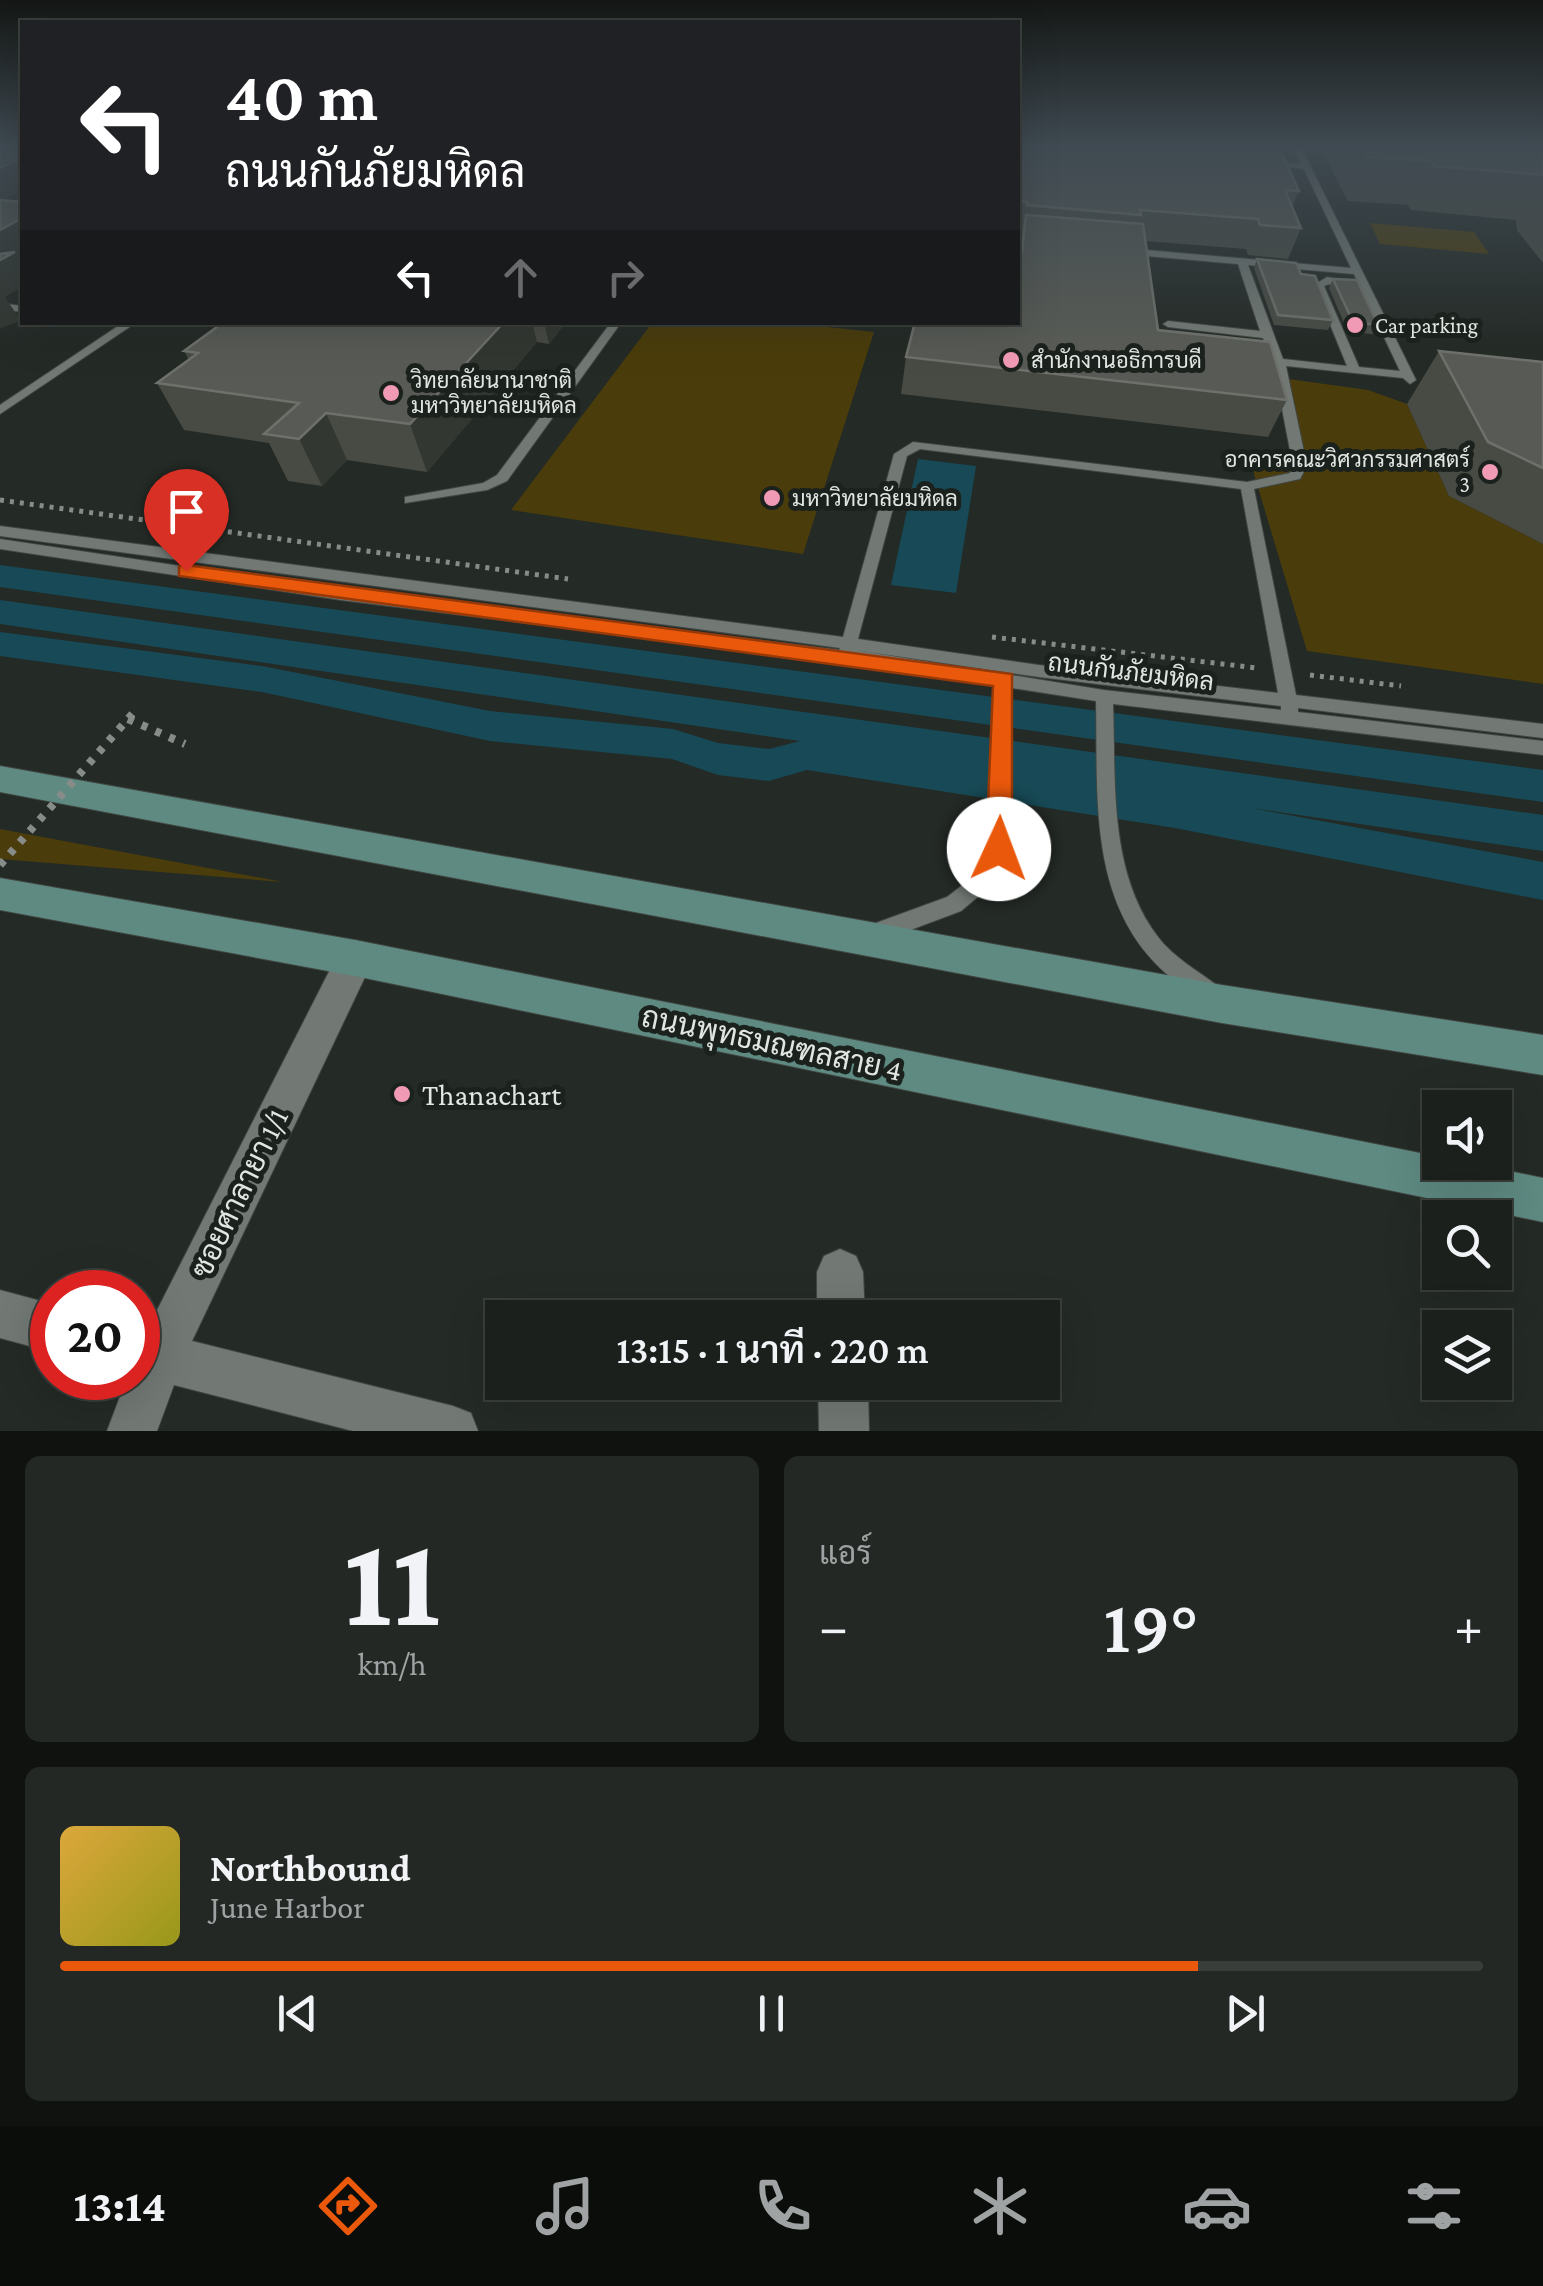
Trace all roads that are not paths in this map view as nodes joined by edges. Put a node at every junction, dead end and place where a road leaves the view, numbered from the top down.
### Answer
1 (1328, 214) edge
2 (1111, 250) edge
3 (1242, 262) junction
4 (1356, 271) junction
5 (1361, 283) junction
6 (1168, 324) dead end
7 (113, 325) edge
8 (128, 325) edge
9 (614, 327) dead end
10 (1267, 335) junction
11 (1281, 367) junction
12 (1355, 370) junction
13 (1409, 379) junction
14 (1432, 386) dead end
15 (0, 400) edge
16 (0, 410) edge
17 (1246, 486) junction
18 (410, 500) dead end
19 (0, 531) edge
20 (0, 544) edge
21 (847, 650) junction
22 (1004, 680) junction
23 (1104, 696) junction
24 (1290, 708) junction
25 (1543, 731) edge
26 (1543, 748) edge
27 (0, 779) edge
28 (0, 894) edge
29 (868, 936) junction
30 (355, 958) junction
31 (1222, 1004) junction
32 (1543, 1055) edge
33 (1543, 1200) edge
34 (0, 1314) edge
35 (30, 1322) edge
36 (160, 1332) edge
37 (160, 1358) edge
38 (139, 1400) edge
39 (843, 1400) edge
40 (132, 1431) edge
41 (453, 1431) edge
42 (844, 1431) edge

1 - 4 lane
2 - 3 lane
3 - 4 lane
3 - 10 lane
4 - 5 lane
5 - 12 lane
5 - 13 lane
6 - 10 lane
7 - 15 lane
8 - 16 lane
9 - 18 lane
10 - 11 lane
11 - 12 lane
11 - 13 lane
11 - 17 lane
12 - 13 lane
13 - 14 lane
17 - 21 lane
17 - 24 lane
19 - 21 lane, ถนนกันภัยมหิดล
20 - 21 lane, ถนนกันภัยมหิดล
21 - 22 lane, ถนนกันภัยมหิดล
21 - 24 lane, ถนนกันภัยมหิดล
22 - 23 lane, ถนนกันภัยมหิดล
22 - 29 lane
23 - 24 lane, ถนนกันภัยมหิดล
23 - 31 lane
24 - 25 lane, ถนนกันภัยมหิดล
24 - 26 lane, ถนนกันภัยมหิดล
27 - 29 main road
28 - 30 main road, ถนนพุทธมณฑลสาย 4
29 - 31 main road
30 - 33 main road, ถนนพุทธมณฑลสาย 4
30 - 36 street, ซอยศาลายา 1/1
31 - 32 main road
34 - 35 street
37 - 41 street
38 - 40 street, ซอยศาลายา 1/1
39 - 42 street

